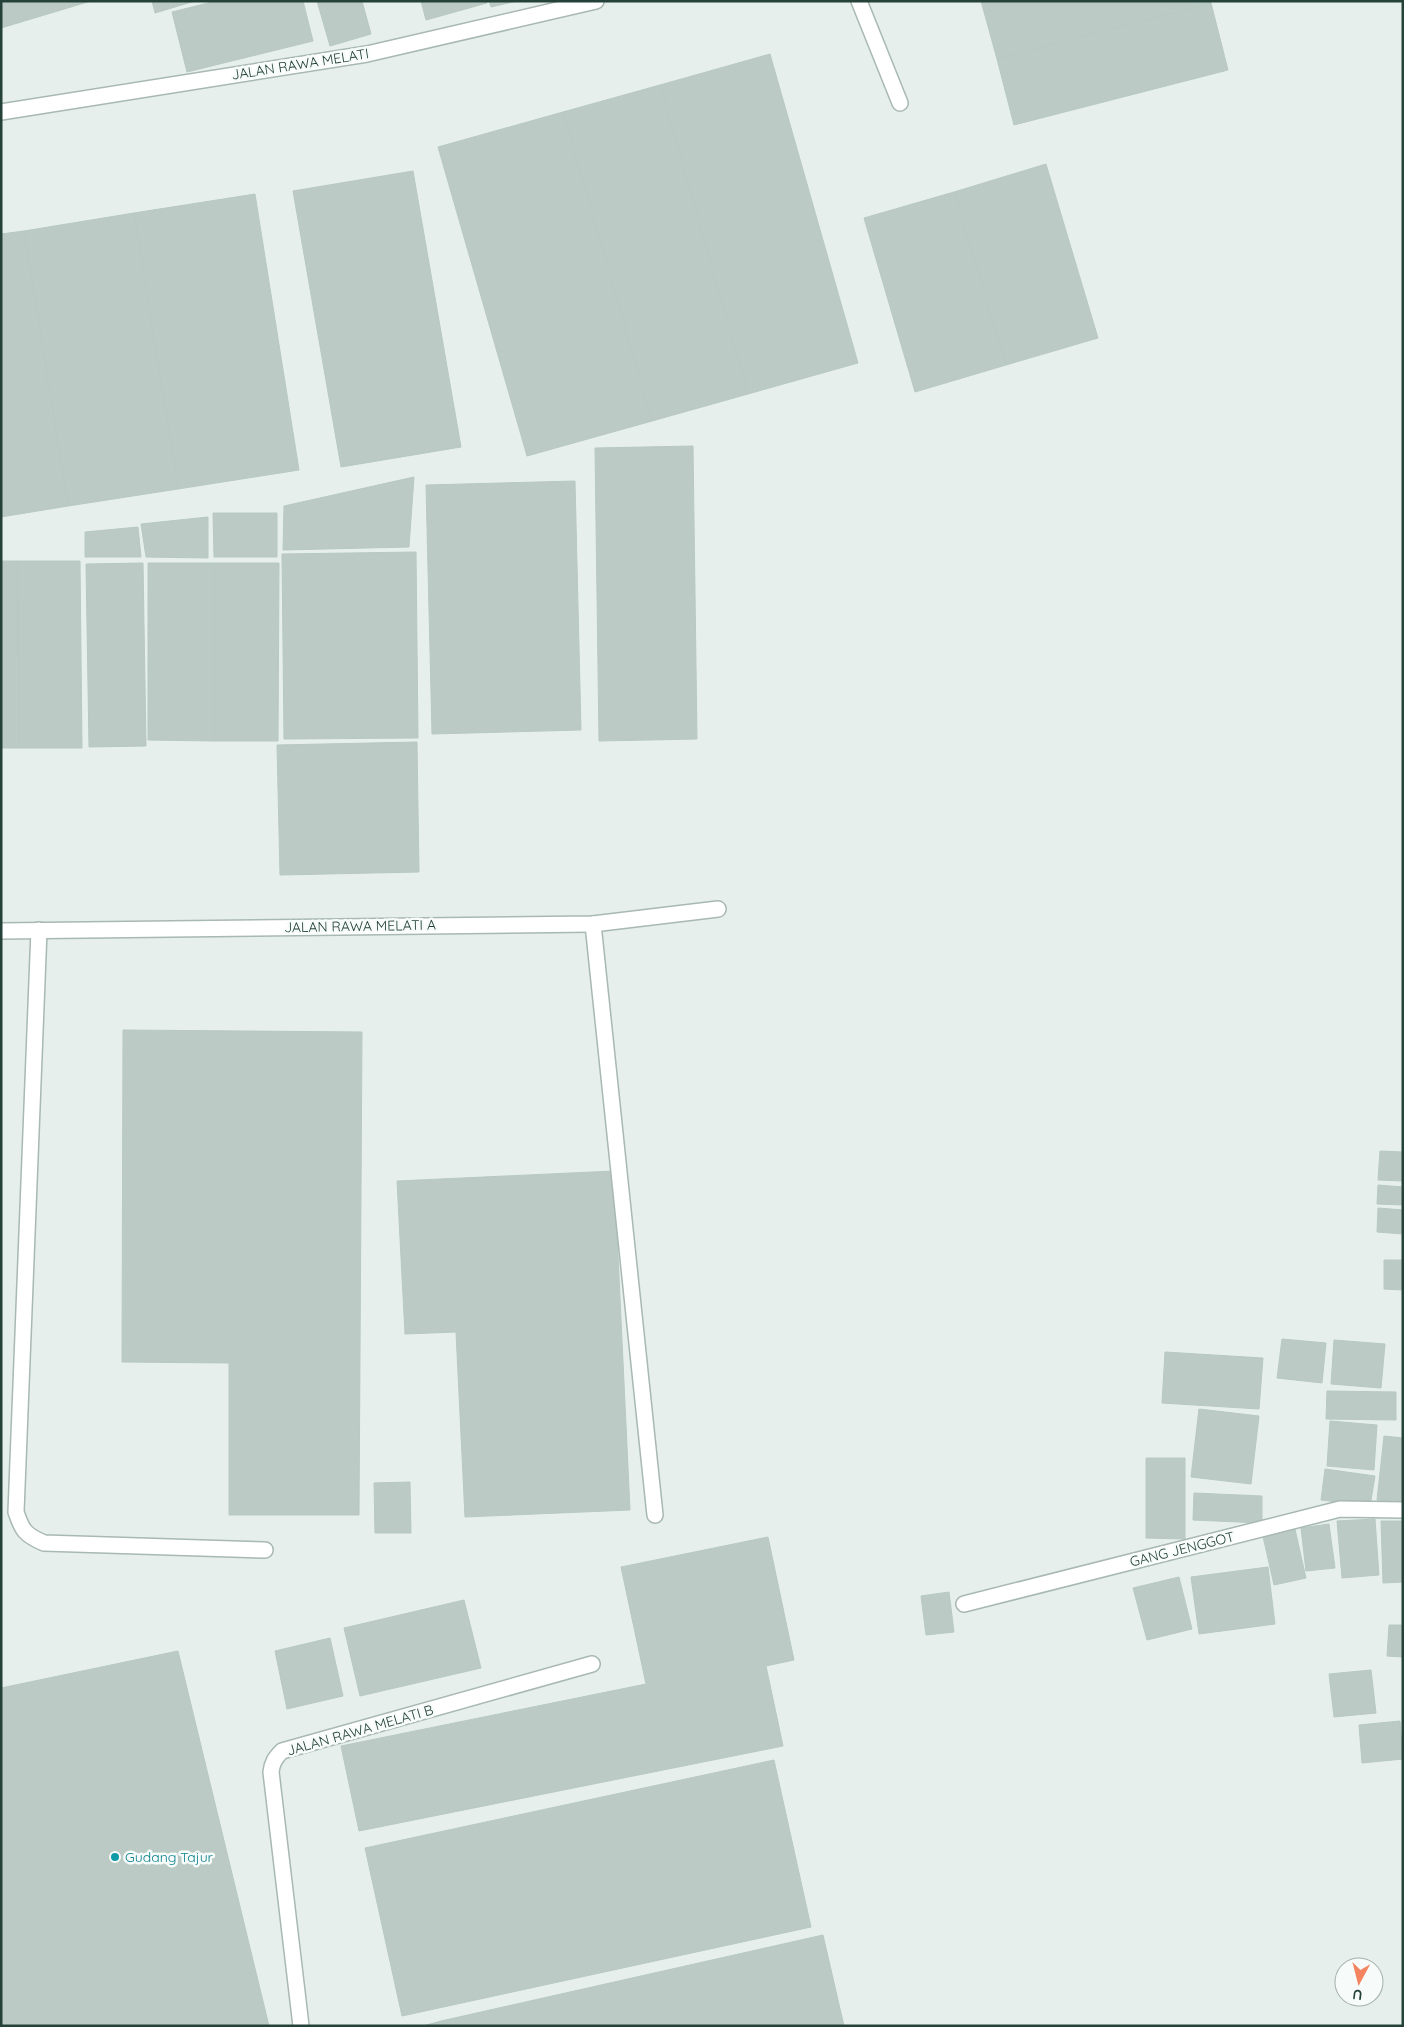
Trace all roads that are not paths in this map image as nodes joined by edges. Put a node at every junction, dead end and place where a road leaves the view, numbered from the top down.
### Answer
1 (596, 1) edge
2 (859, 1) edge
3 (900, 103) dead end
4 (1, 112) edge
5 (718, 910) dead end
6 (593, 924) junction
7 (39, 930) junction
8 (1, 931) edge
9 (1403, 1510) edge
10 (655, 1515) dead end
11 (265, 1550) dead end
12 (964, 1604) dead end
13 (592, 1664) dead end
14 (301, 2026) edge

1 - 4 street, JALAN RAWA MELATI
2 - 3 street
5 - 6 street, JALAN RAWA MELATI A
6 - 7 street, JALAN RAWA MELATI A
6 - 10 street
7 - 8 street, JALAN RAWA MELATI A
7 - 11 street
9 - 12 street, GANG JENGGOT
13 - 14 street, JALAN RAWA MELATI B

